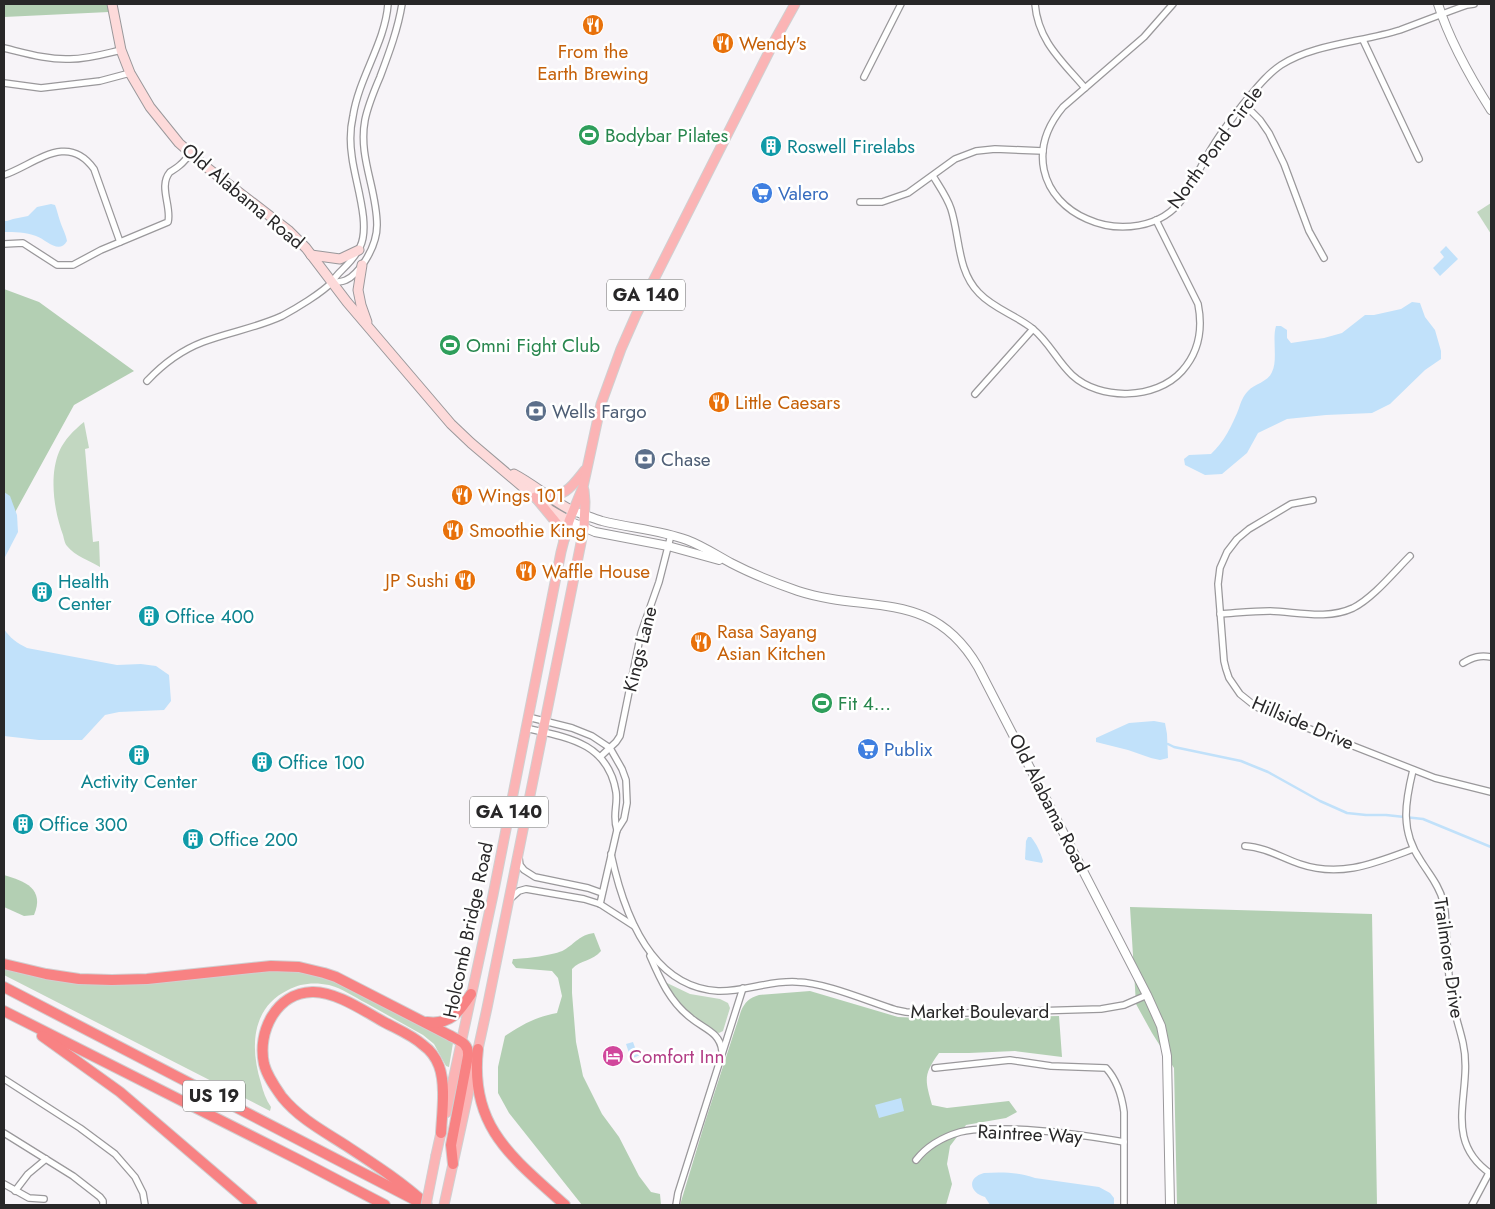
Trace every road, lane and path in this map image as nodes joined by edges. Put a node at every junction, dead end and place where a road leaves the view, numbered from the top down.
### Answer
1 (112, 4) edge
2 (388, 4) edge
3 (402, 4) edge
4 (794, 4) edge
5 (901, 4) edge
6 (1035, 4) edge
7 (1173, 4) edge
8 (1438, 4) edge
9 (1474, 4) edge
10 (1441, 14) junction
11 (1363, 40) junction
12 (4, 48) edge
13 (121, 50) junction
14 (130, 73) junction
15 (864, 77) dead end
16 (4, 82) edge
17 (1085, 88) junction
18 (1244, 104) junction
19 (1491, 110) edge
20 (1043, 151) junction
21 (190, 154) junction
22 (1420, 159) dead end
23 (4, 175) edge
24 (933, 176) junction
25 (860, 202) dead end
26 (1156, 220) junction
27 (120, 242) junction
28 (4, 244) edge
29 (358, 250) junction
30 (311, 255) junction
31 (1324, 258) dead end
32 (362, 265) junction
33 (331, 282) junction
34 (370, 329) junction
35 (1033, 329) junction
36 (147, 381) dead end
37 (975, 394) dead end
38 (586, 468) junction
39 (583, 487) junction
40 (539, 495) junction
41 (1313, 500) dead end
42 (573, 511) junction
43 (585, 515) junction
44 (569, 520) junction
45 (584, 528) junction
46 (671, 535) junction
47 (564, 540) junction
48 (668, 546) junction
49 (1410, 556) dead end
50 (732, 564) junction
51 (1220, 614) junction
52 (1491, 657) edge
53 (1463, 663) dead end
54 (528, 717) junction
55 (544, 721) junction
56 (525, 728) junction
57 (542, 732) junction
58 (610, 748) junction
59 (600, 757) junction
60 (1413, 770) junction
61 (1491, 792) edge
62 (617, 830) junction
63 (1245, 846) dead end
64 (1413, 849) junction
65 (518, 853) junction
66 (611, 854) junction
67 (602, 893) junction
68 (508, 900) junction
69 (600, 904) junction
70 (634, 926) junction
71 (646, 947) junction
72 (4, 964) edge
73 (4, 987) edge
74 (743, 988) junction
75 (472, 994) junction
76 (1147, 995) junction
77 (4, 1011) edge
78 (16, 1018) junction
79 (417, 1019) junction
80 (461, 1041) junction
81 (478, 1049) junction
82 (722, 1054) junction
83 (934, 1068) dead end
84 (4, 1079) edge
85 (4, 1134) edge
86 (441, 1134) junction
87 (1124, 1142) junction
88 (46, 1159) junction
89 (916, 1160) dead end
90 (453, 1164) junction
91 (1490, 1173) edge
92 (4, 1184) edge
93 (15, 1191) junction
94 (44, 1199) dead end
95 (103, 1205) edge
96 (145, 1205) edge
97 (252, 1205) edge
98 (385, 1205) edge
99 (426, 1205) edge
100 (444, 1205) edge
101 (565, 1205) edge
102 (676, 1205) edge
103 (1124, 1205) edge
104 (1170, 1205) edge
105 (1472, 1205) edge

1 - 13 main road, Old Alabama Road
2 - 29 street
3 - 32 street
4 - 38 main road, Holcomb Bridge Road / GA 140
5 - 15 street
6 - 17 street
7 - 17 street, North Pond Circle
8 - 10 street
9 - 10 street, North Pond Circle
10 - 11 street, North Pond Circle
10 - 19 street
11 - 18 street, North Pond Circle
11 - 22 street
12 - 13 street
13 - 14 main road, Old Alabama Road
14 - 16 street
14 - 21 main road, Old Alabama Road
17 - 20 street, North Pond Circle
18 - 26 street, North Pond Circle
18 - 31 street
20 - 24 street
20 - 26 street, North Pond Circle
21 - 27 street
21 - 30 main road, Old Alabama Road
23 - 27 street
24 - 25 street
24 - 35 street
26 - 35 street
27 - 28 street
29 - 30 main road
29 - 33 street
30 - 33 main road, Old Alabama Road
32 - 33 street
32 - 34 main road
33 - 34 main road, Old Alabama Road
33 - 36 street
34 - 40 main road, Old Alabama Road
35 - 37 street
38 - 39 main road, Holcomb Bridge Road / GA 140
38 - 40 main road
39 - 42 main road, Holcomb Bridge Road / GA 140
39 - 43 main road, Holcomb Bridge Road / GA 140
40 - 42 main road, Old Alabama Road
40 - 44 main road, Old Alabama Road
40 - 47 main road
41 - 51 street, Hillside Drive
42 - 43 street, Old Alabama Road
42 - 44 main road, Holcomb Bridge Road / GA 140
43 - 45 main road, Holcomb Bridge Road / GA 140
43 - 46 street, Old Alabama Road
44 - 45 street, Old Alabama Road
44 - 47 main road, Holcomb Bridge Road / GA 140
45 - 48 street, Old Alabama Road
45 - 55 main road, Holcomb Bridge Road / GA 140
46 - 48 street, Kings Lane
46 - 50 street, Old Alabama Road
47 - 54 main road, Holcomb Bridge Road / GA 140
48 - 50 street, Old Alabama Road
48 - 58 street, Kings Lane
49 - 51 street
50 - 76 street, Old Alabama Road
51 - 60 street, Hillside Drive
52 - 53 street
54 - 55 street, Market Boulevard
54 - 56 main road, Holcomb Bridge Road / GA 140
55 - 57 main road, Holcomb Bridge Road / GA 140
55 - 58 street, Market Boulevard
56 - 57 street, Market Boulevard
56 - 75 main road, Holcomb Bridge Road / GA 140
57 - 59 street, Market Boulevard
57 - 65 main road, Holcomb Bridge Road / GA 140
58 - 59 street, Kings Lane
58 - 62 street, Market Boulevard
59 - 62 street, Market Boulevard
60 - 61 street, Hillside Drive
60 - 64 street, Trailmore Drive
62 - 66 street, Market Boulevard
63 - 64 street
64 - 91 street, Trailmore Drive
65 - 67 street
65 - 68 main road, Holcomb Bridge Road / GA 140
66 - 67 street, Market Boulevard
66 - 70 street, Market Boulevard
67 - 69 street, Market Boulevard
68 - 69 street
68 - 81 main road, Holcomb Bridge Road / GA 140
69 - 70 street, Market Boulevard
70 - 71 street, Market Boulevard
71 - 74 street, Market Boulevard
71 - 82 street
72 - 79 highway
73 - 99 highway, US 19
74 - 76 street, Market Boulevard
74 - 82 street
75 - 79 highway
75 - 80 main road, Holcomb Bridge Road / GA 140
76 - 104 street, Old Alabama Road
77 - 78 highway, US 19
78 - 97 highway
78 - 98 highway, US 19
79 - 80 highway
80 - 86 main road, Holcomb Bridge Road / GA 140
80 - 90 highway
81 - 90 main road, Holcomb Bridge Road / GA 140
81 - 101 highway
82 - 102 street
83 - 87 street
84 - 96 street
85 - 88 street
86 - 99 main road, Holcomb Bridge Road / GA 140, bridge
86 - 99 highway
87 - 89 street, Raintree Way
87 - 103 street
88 - 93 street
88 - 95 street
90 - 100 main road, Holcomb Bridge Road / GA 140
91 - 105 street
92 - 93 street
93 - 94 street

